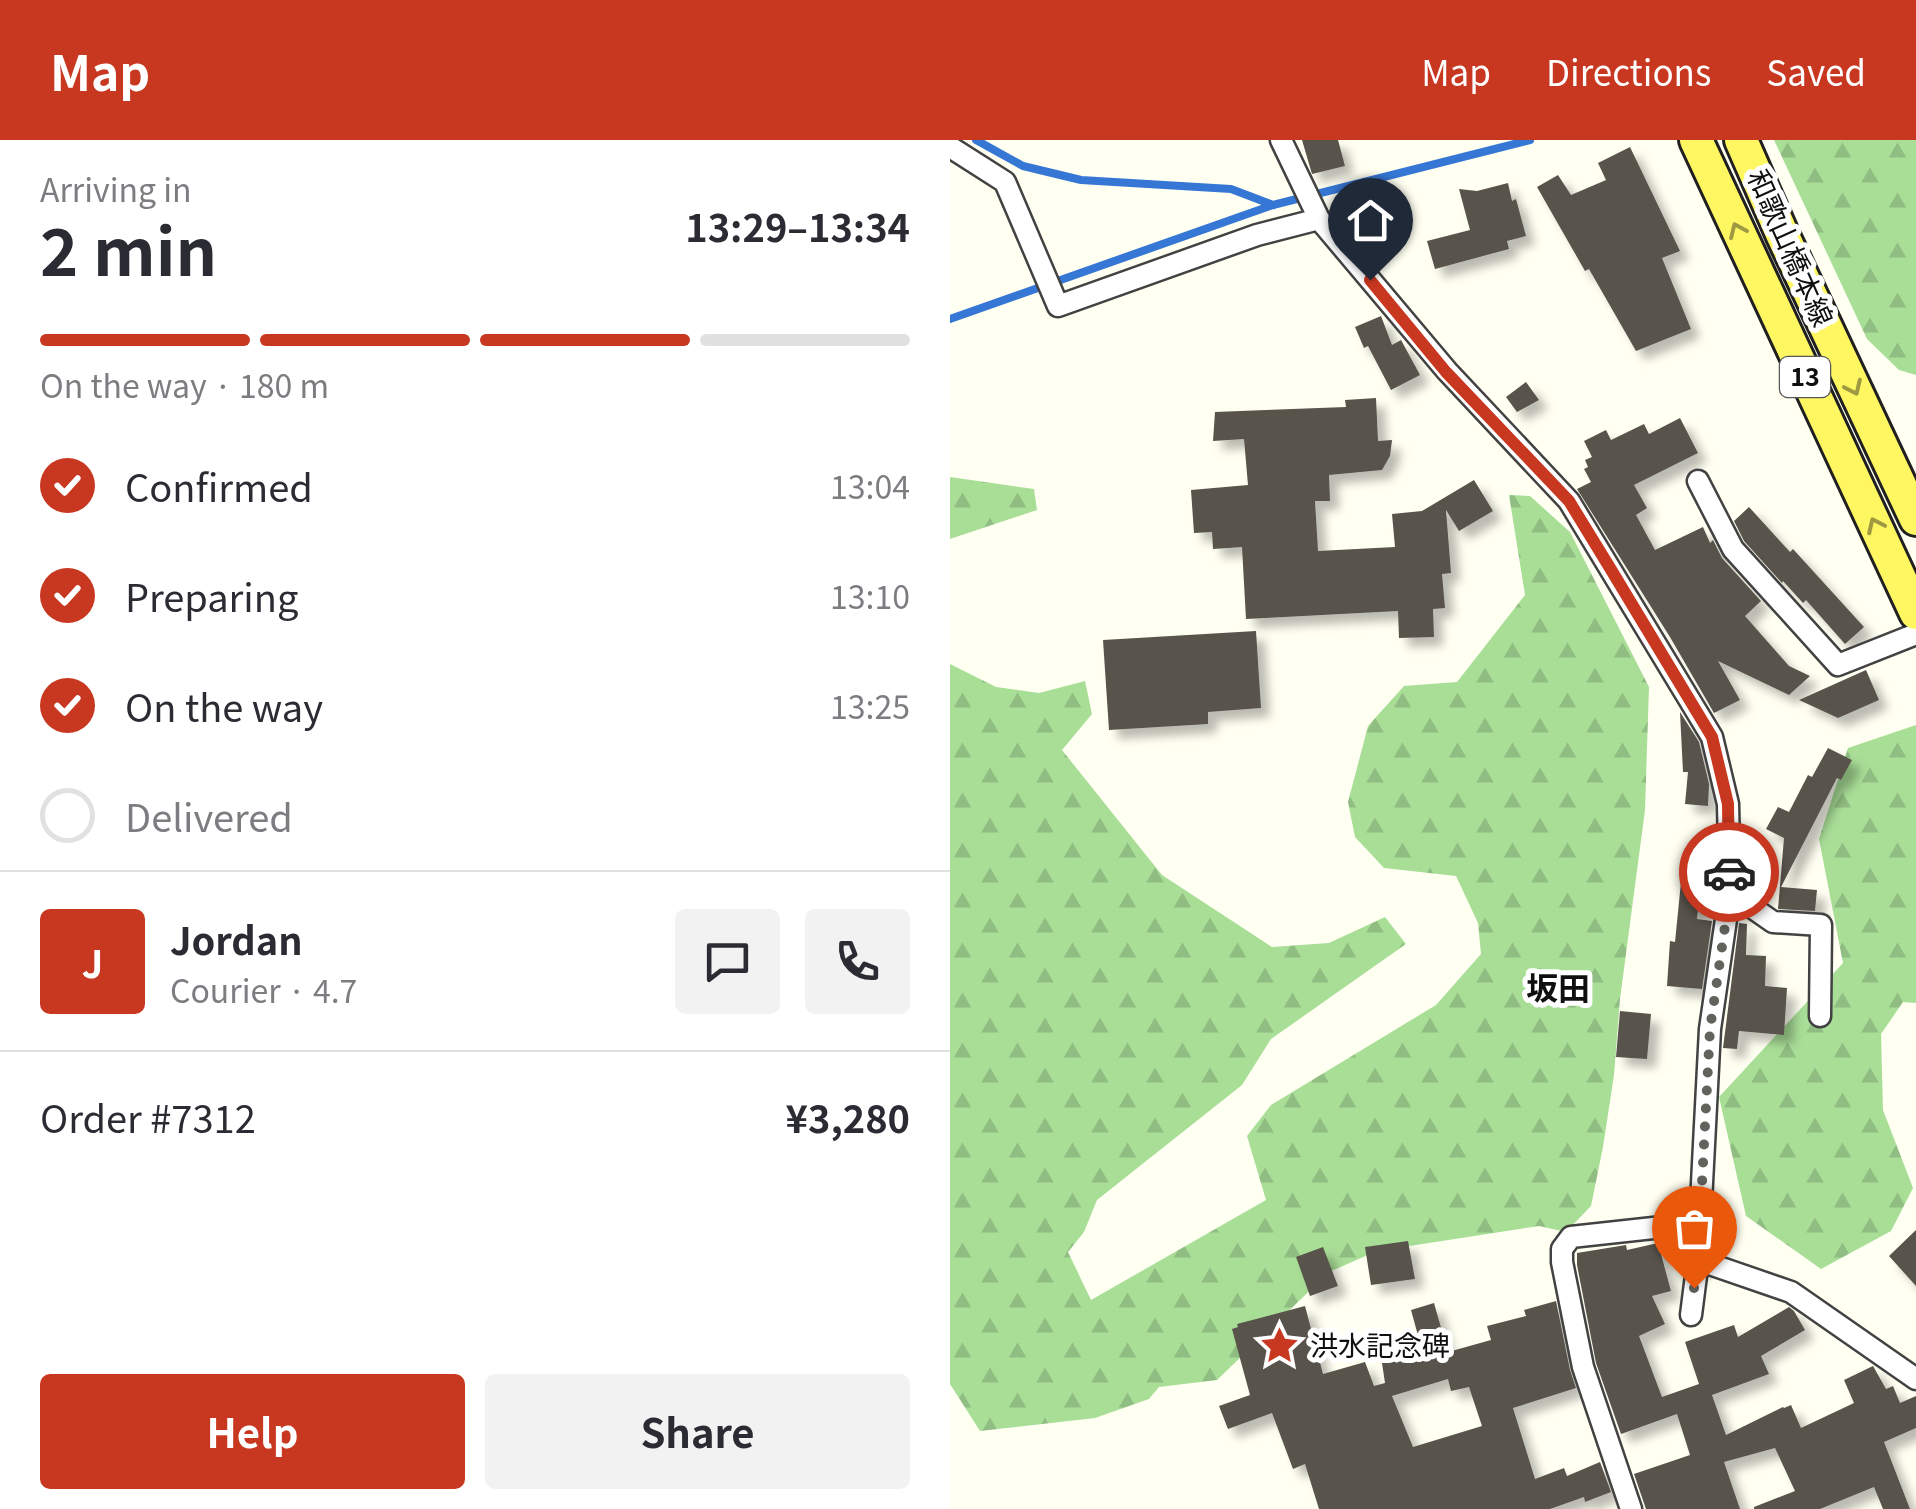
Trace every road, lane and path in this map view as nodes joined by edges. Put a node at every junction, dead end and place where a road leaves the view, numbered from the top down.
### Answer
1 (1696, 140) edge
2 (1741, 140) edge
3 (1284, 146) edge
4 (950, 147) edge
5 (1316, 214) junction
6 (1698, 481) dead end
7 (1916, 519) edge
8 (1916, 613) edge
9 (1916, 634) edge
10 (1730, 892) junction
11 (1820, 1016) dead end
12 (1700, 1222) junction
13 (1698, 1260) junction
14 (1691, 1315) dead end
15 (1916, 1379) edge
16 (1632, 1509) edge

8 -> 1 main road, 和歌山橋本線 / 13
2 -> 7 main road, 和歌山橋本線 / 13
3 - 5 street
4 - 5 street
5 - 10 street
6 - 9 street
10 - 11 street
10 - 12 street
12 - 13 street
12 - 16 street
13 - 14 street
13 - 15 street

